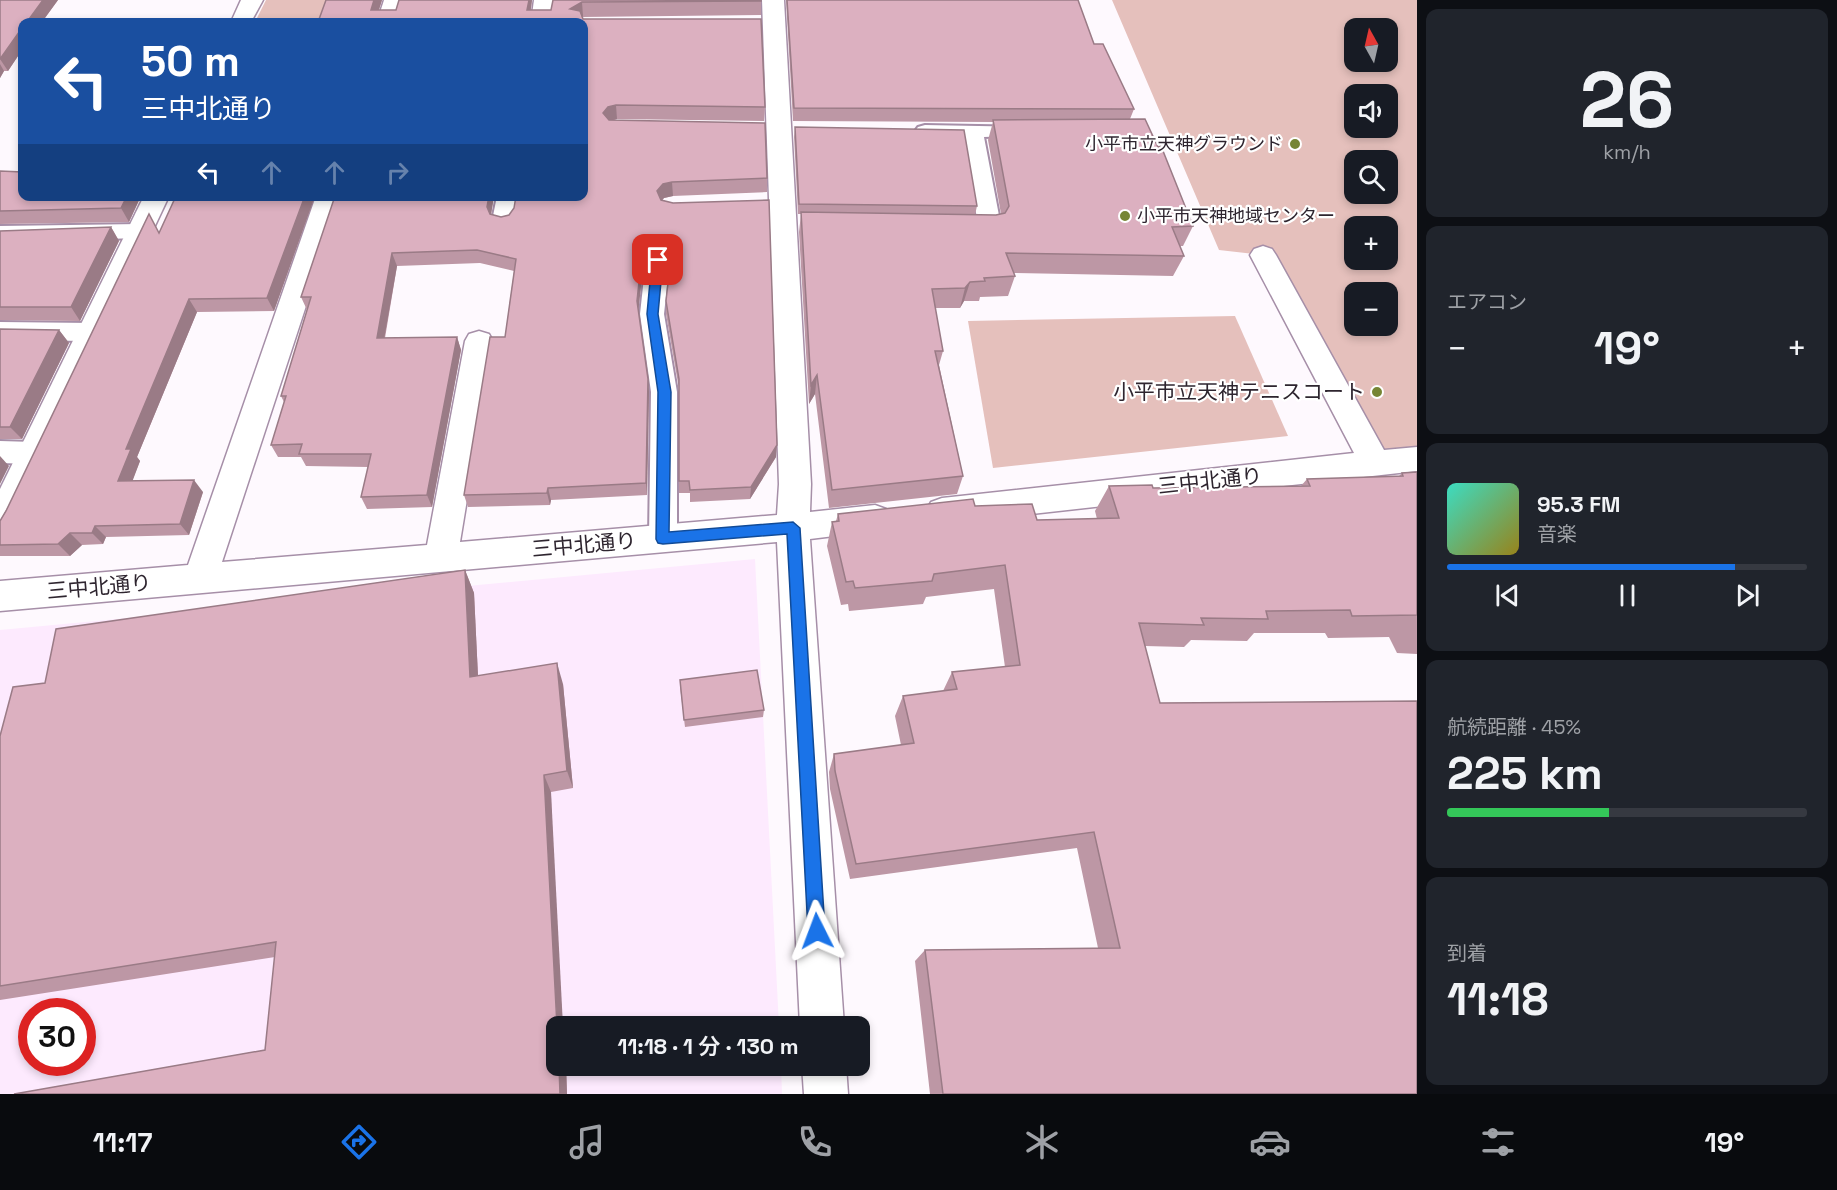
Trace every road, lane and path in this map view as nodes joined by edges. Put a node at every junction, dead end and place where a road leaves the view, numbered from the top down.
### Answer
1 (252, 0) edge
2 (395, 0) edge
3 (545, 0) edge
4 (766, 15) edge
5 (243, 18) edge
6 (388, 18) edge
7 (542, 18) edge
8 (904, 131) edge
9 (1045, 131) edge
10 (973, 132) junction
11 (155, 201) edge
12 (327, 201) edge
13 (530, 201) edge
14 (506, 206) edge
15 (944, 226) edge
16 (140, 231) junction
17 (0, 234) edge
18 (1263, 255) dead end
19 (658, 260) dead end
20 (0, 331) edge
21 (92, 332) junction
22 (479, 341) dead end
23 (0, 452) edge
24 (34, 453) junction
25 (1417, 459) edge
26 (1375, 463) junction
27 (0, 522) edge
28 (793, 528) junction
29 (663, 539) junction
30 (441, 557) junction
31 (200, 578) junction
32 (0, 596) edge
33 (821, 1016) edge
34 (825, 1076) edge
35 (826, 1094) edge

1 - 5 street
2 - 6 street
3 - 7 street
4 - 28 street
8 - 10 lane
9 - 10 lane
10 - 15 lane
11 - 16 street
12 - 31 street
13 - 14 street
16 - 17 lane
16 - 21 street
18 - 26 street
19 - 29 lane
20 - 21 lane
21 - 24 street
22 - 30 street
23 - 24 lane
24 - 27 street
25 - 26 street, 三中北通り
26 - 28 street, 三中北通り
28 - 29 street, 三中北通り
28 - 33 street
29 - 30 street, 三中北通り
30 - 31 street, 三中北通り
31 - 32 street, 三中北通り
34 - 35 street

